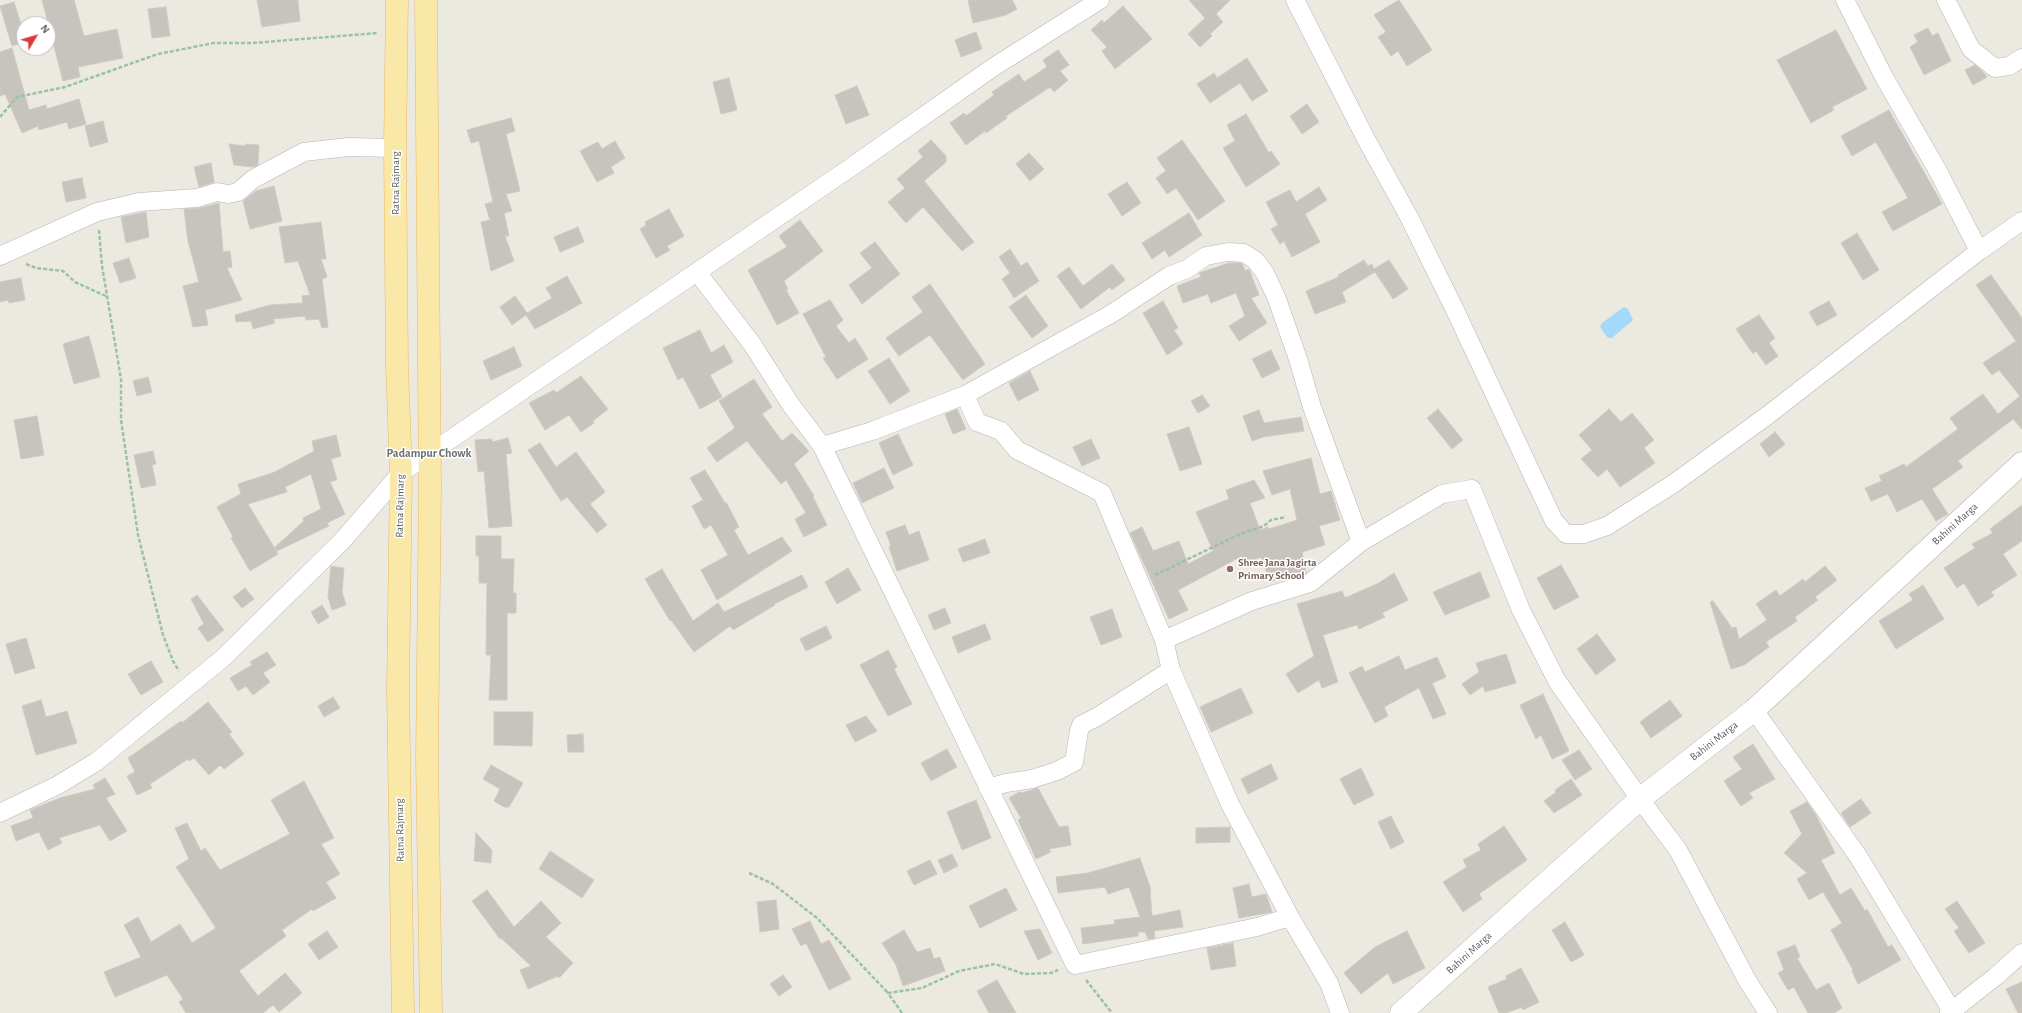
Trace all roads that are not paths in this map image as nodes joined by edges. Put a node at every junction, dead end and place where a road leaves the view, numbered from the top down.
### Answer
1 (397, 0) edge
2 (426, 0) edge
3 (1100, 0) edge
4 (1294, 0) edge
5 (1845, 0) edge
6 (1946, 0) edge
7 (2022, 58) edge
8 (395, 148) junction
9 (2022, 221) edge
10 (1979, 251) junction
11 (2, 256) edge
12 (697, 272) junction
13 (965, 395) junction
14 (822, 446) junction
15 (429, 453) junction
16 (2022, 463) edge
17 (401, 473) junction
18 (1361, 542) junction
19 (1164, 640) junction
20 (1171, 670) junction
21 (1754, 710) junction
22 (988, 788) junction
23 (1640, 799) junction
24 (0, 813) edge
25 (1290, 917) junction
26 (2022, 953) edge
27 (1951, 1012) edge
28 (403, 1013) edge
29 (431, 1013) edge
30 (1340, 1013) edge
31 (1401, 1013) edge
32 (1768, 1013) edge

1 - 8 main road, Ratna Rajmarg
2 - 15 main road
3 - 12 street
4 - 10 street
5 - 10 street
6 - 7 street
8 - 11 street
8 - 17 main road, Ratna Rajmarg
9 - 10 street
12 - 14 street
12 - 15 street
13 - 14 street
13 - 18 street
13 - 19 street
14 - 22 street
15 - 17 street
15 - 29 main road
16 - 21 street, Bahini Marga
17 - 24 street
17 - 28 main road, Ratna Rajmarg
18 - 19 street
18 - 23 street
19 - 20 street
20 - 22 street
20 - 25 street
21 - 23 street, Bahini Marga
21 - 27 street
22 - 25 street
23 - 31 street, Bahini Marga
23 - 32 street
25 - 30 street
26 - 27 street

